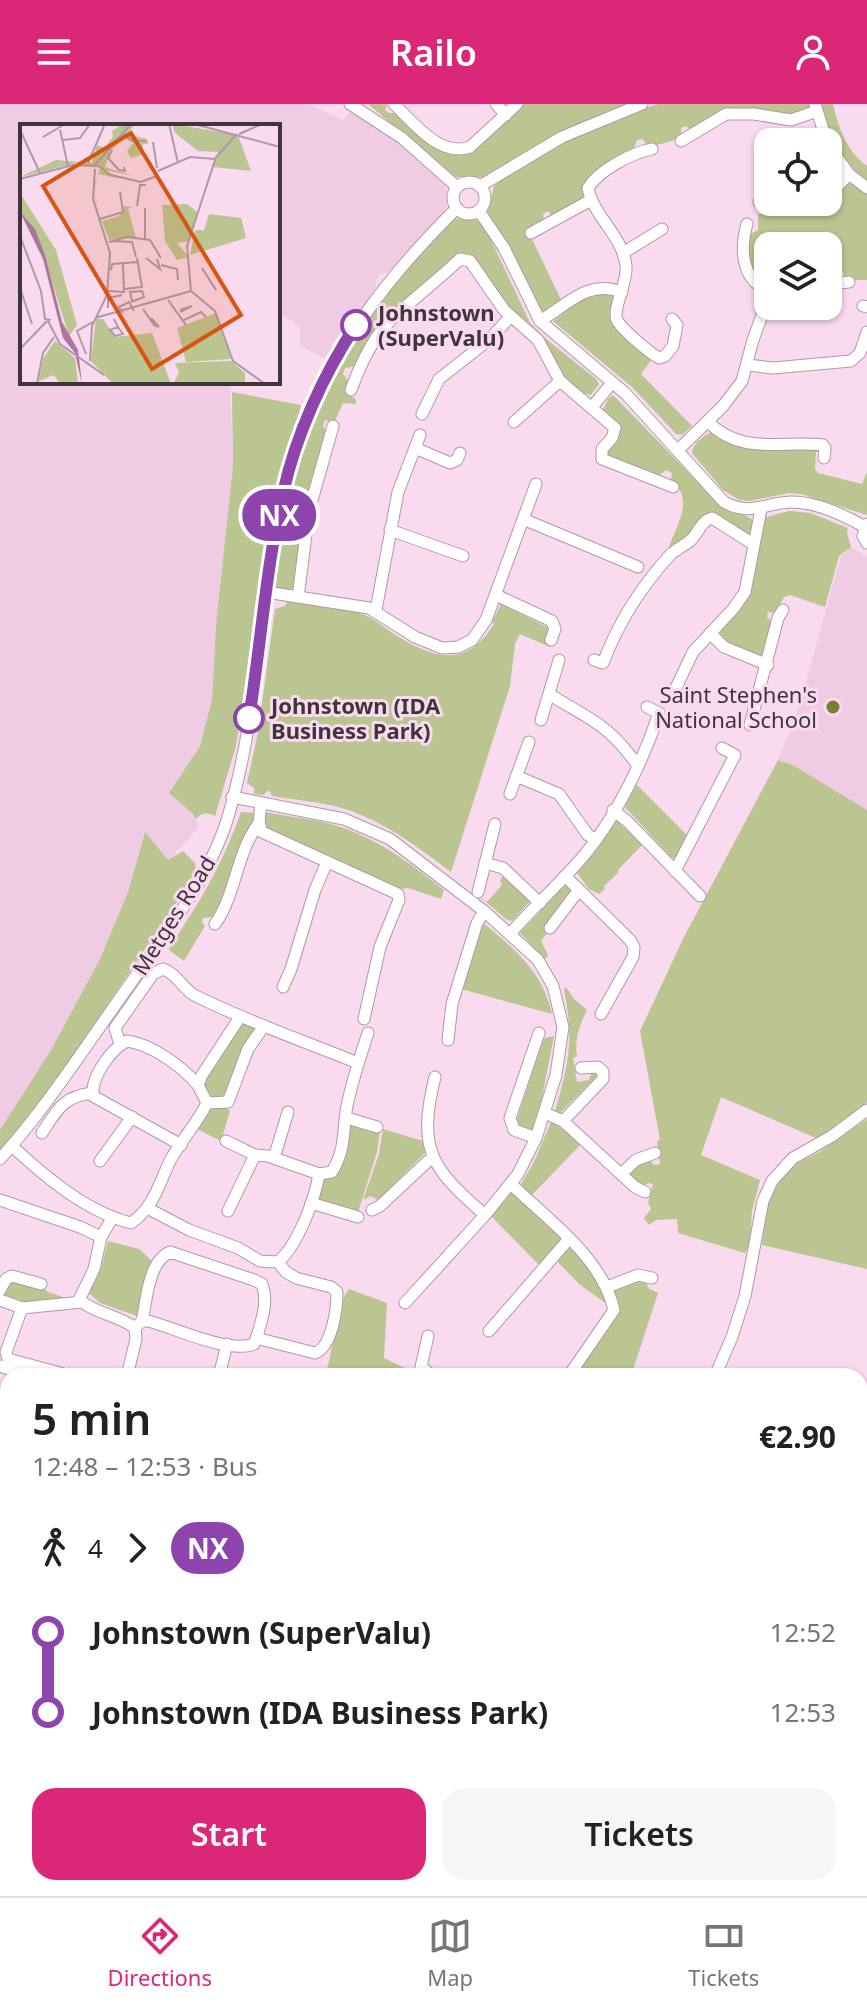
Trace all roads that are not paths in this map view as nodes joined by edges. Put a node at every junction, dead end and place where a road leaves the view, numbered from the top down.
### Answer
1 (350, 104) edge
2 (496, 104) edge
3 (517, 104) edge
4 (642, 104) edge
5 (393, 107) edge
6 (816, 108) edge
7 (506, 115) junction
8 (823, 128) edge
9 (681, 141) dead end
10 (646, 147) dead end
11 (842, 164) edge
12 (849, 174) junction
13 (842, 182) edge
14 (480, 186) junction
15 (457, 187) junction
16 (867, 188) edge
17 (591, 200) junction
18 (457, 208) junction
19 (479, 211) junction
20 (747, 224) dead end
21 (662, 229) dead end
22 (531, 233) dead end
23 (623, 253) junction
24 (849, 282) dead end
25 (754, 283) edge
26 (842, 283) edge
27 (622, 292) junction
28 (511, 316) junction
29 (672, 319) dead end
30 (760, 320) edge
31 (540, 321) junction
32 (867, 332) edge
33 (748, 365) junction
34 (560, 381) junction
35 (612, 383) junction
36 (351, 390) dead end
37 (592, 407) junction
38 (422, 414) dead end
39 (514, 422) dead end
40 (708, 422) junction
41 (333, 426) dead end
42 (420, 435) dead end
43 (415, 448) junction
44 (678, 450) junction
45 (460, 453) dead end
46 (824, 458) dead end
47 (669, 481) dead end
48 (536, 484) dead end
49 (761, 509) junction
50 (523, 519) junction
51 (866, 526) edge
52 (390, 530) junction
53 (867, 543) edge
54 (753, 544) junction
55 (463, 556) dead end
56 (638, 567) dead end
57 (266, 592) junction
58 (496, 595) junction
59 (298, 597) junction
60 (376, 610) junction
61 (777, 615) dead end
62 (710, 633) junction
63 (551, 640) dead end
64 (559, 660) dead end
65 (594, 660) dead end
66 (768, 665) junction
67 (674, 692) dead end
68 (549, 694) junction
69 (647, 707) dead end
70 (541, 720) dead end
71 (750, 725) dead end
72 (529, 742) dead end
73 (722, 748) dead end
74 (638, 766) junction
75 (516, 776) junction
76 (510, 794) dead end
77 (232, 797) junction
78 (261, 803) junction
79 (613, 810) junction
80 (259, 823) junction
81 (495, 824) dead end
82 (595, 839) junction
83 (327, 862) junction
84 (485, 863) junction
85 (675, 871) junction
86 (565, 876) junction
87 (580, 891) junction
88 (478, 892) dead end
89 (700, 896) dead end
90 (540, 903) junction
91 (484, 911) junction
92 (215, 924) dead end
93 (550, 928) dead end
94 (510, 934) junction
95 (283, 987) dead end
96 (601, 1014) dead end
97 (240, 1017) junction
98 (364, 1019) dead end
99 (264, 1026) junction
100 (368, 1033) dead end
101 (539, 1033) dead end
102 (448, 1040) dead end
103 (120, 1044) junction
104 (358, 1063) junction
105 (581, 1068) dead end
106 (435, 1077) dead end
107 (198, 1085) junction
108 (93, 1093) junction
109 (207, 1103) junction
110 (867, 1110) edge
111 (288, 1112) dead end
112 (545, 1113) junction
113 (132, 1117) junction
114 (347, 1118) junction
115 (563, 1121) junction
116 (377, 1127) dead end
117 (42, 1133) dead end
118 (536, 1138) junction
119 (226, 1141) dead end
120 (181, 1145) junction
121 (12, 1146) junction
122 (655, 1153) dead end
123 (255, 1155) junction
124 (274, 1158) junction
125 (0, 1159) edge
126 (433, 1159) junction
127 (100, 1161) dead end
128 (319, 1174) junction
129 (621, 1174) junction
130 (511, 1184) junction
131 (645, 1192) dead end
132 (0, 1200) edge
133 (311, 1203) junction
134 (149, 1209) junction
135 (372, 1210) dead end
136 (228, 1211) dead end
137 (485, 1215) junction
138 (113, 1217) junction
139 (358, 1217) dead end
140 (101, 1237) junction
141 (568, 1240) junction
142 (278, 1262) junction
143 (652, 1278) dead end
144 (41, 1284) dead end
145 (607, 1287) junction
146 (0, 1290) edge
147 (0, 1300) edge
148 (78, 1302) junction
149 (405, 1303) dead end
150 (22, 1308) junction
151 (139, 1325) junction
152 (489, 1331) dead end
153 (428, 1336) dead end
154 (256, 1338) junction
155 (227, 1344) junction
156 (53, 1368) edge
157 (129, 1368) edge
158 (221, 1368) edge
159 (422, 1368) edge
160 (574, 1368) edge
161 (718, 1368) edge

1 - 15 street
2 - 7 street
3 - 7 street
4 - 14 street
5 - 7 street
6 - 8 street
6 - 9 street
10 - 17 street
11 - 12 street
12 - 13 street
12 - 16 street
14 - 15 street
14 - 19 street
15 - 18 street
17 - 22 street
17 - 23 street
18 - 19 street
18 - 57 street, Metges Road
19 - 31 street
20 - 25 street
21 - 23 street
23 - 27 street
24 - 26 street
27 - 29 street
27 - 31 street
28 - 34 street
28 - 36 street
28 - 38 street
30 - 33 street
31 - 35 street
32 - 33 street
33 - 40 street
34 - 37 street
34 - 39 street
35 - 37 street
35 - 44 street
37 - 47 street
40 - 44 street
40 - 46 street
41 - 59 street
42 - 43 street
43 - 45 street
43 - 52 street
44 - 49 street
48 - 50 street
49 - 51 street
49 - 54 street
50 - 56 street
50 - 58 street
51 - 53 street
52 - 55 street
52 - 60 street
54 - 62 street
54 - 65 street
57 - 59 street
57 - 77 street, Metges Road
58 - 60 street
58 - 63 street
59 - 60 street
61 - 66 street
62 - 66 street
62 - 67 street
64 - 68 street
66 - 71 street
68 - 70 street
68 - 74 street
69 - 74 street
72 - 75 street
73 - 85 street
74 - 79 street
75 - 76 street
75 - 82 street
77 - 78 street
77 - 121 street, Metges Road
78 - 80 street
78 - 91 street
79 - 82 street
79 - 85 street
80 - 83 street
80 - 92 street
81 - 84 street
82 - 86 street
83 - 95 street
83 - 98 street
84 - 88 street
84 - 90 street
85 - 89 street
86 - 87 street
86 - 90 street
87 - 93 street
87 - 96 street
90 - 94 street
91 - 94 street
91 - 102 street
94 - 112 street
97 - 99 street
97 - 103 street
97 - 107 street
99 - 104 street
99 - 109 street
100 - 104 street
101 - 118 street
103 - 107 street
103 - 108 street
104 - 114 street
105 - 115 street
106 - 126 street
107 - 109 street
108 - 113 street
108 - 117 street
109 - 120 street
110 - 161 street
111 - 124 street
112 - 115 street
112 - 118 street
113 - 120 street
113 - 127 street
114 - 116 street
114 - 128 street
115 - 129 street
118 - 130 street
119 - 123 street
120 - 134 street
121 - 125 street, Metges Road
121 - 138 street
122 - 129 street
123 - 124 street
123 - 136 street
124 - 128 street
126 - 135 street
126 - 137 street
128 - 133 street
129 - 131 street
130 - 137 street
130 - 141 street
132 - 140 street
133 - 139 street
133 - 142 street
134 - 138 street
134 - 142 street
137 - 149 street
138 - 140 street
140 - 148 street
141 - 145 street
141 - 152 street
142 - 154 street
143 - 145 street
144 - 146 street
145 - 160 street
147 - 150 street
148 - 150 street
148 - 151 street
150 - 156 street
151 - 154 street
151 - 155 street
151 - 157 street
153 - 159 street
154 - 155 street
155 - 158 street

